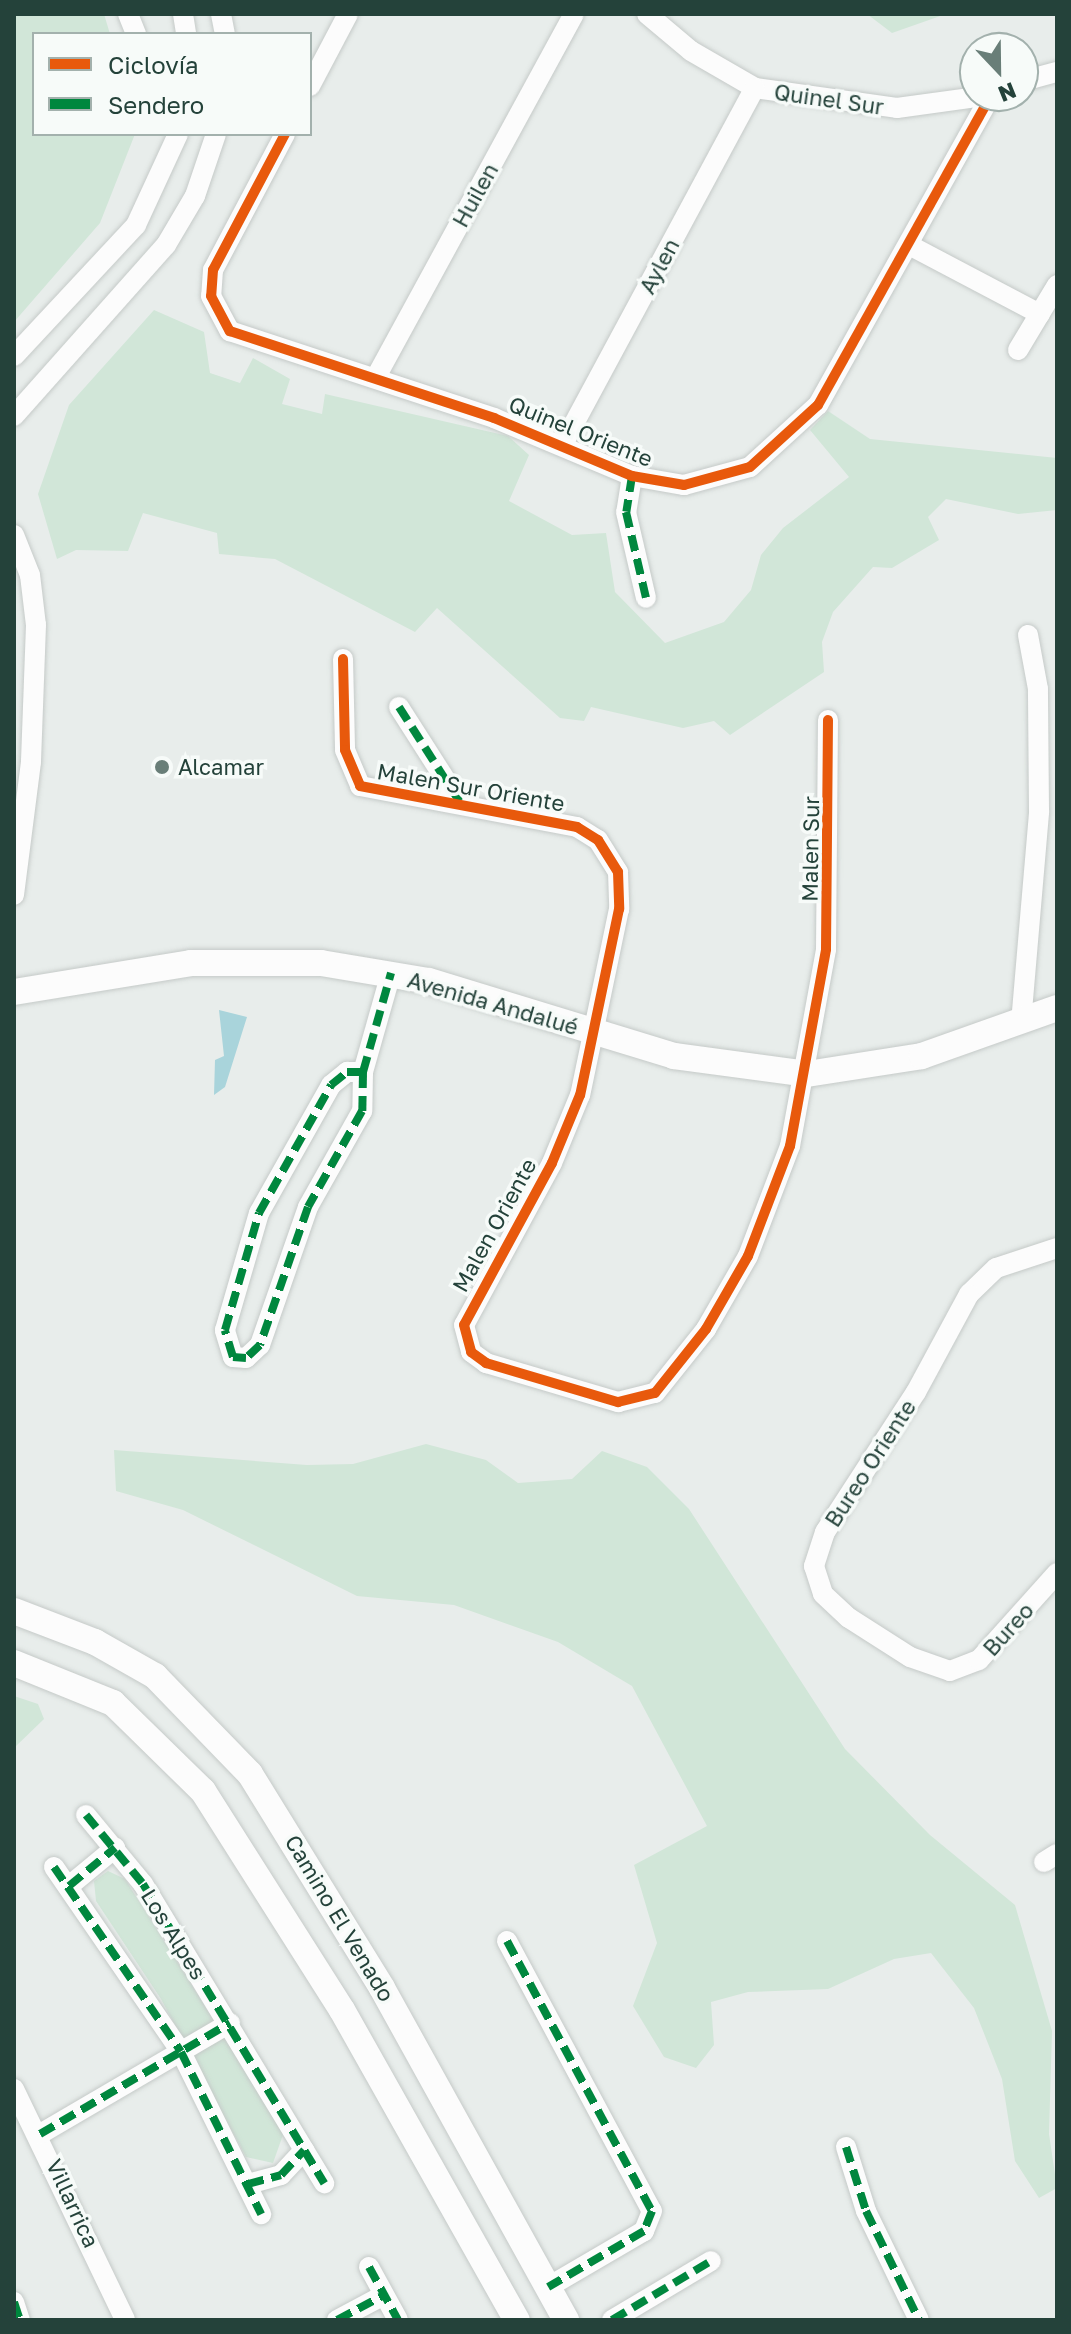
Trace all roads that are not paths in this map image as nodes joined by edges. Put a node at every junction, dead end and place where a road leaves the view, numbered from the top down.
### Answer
1 (348, 14) edge
2 (574, 14) edge
3 (647, 14) edge
4 (312, 82) edge
5 (755, 88) junction
6 (959, 100) edge
7 (982, 112) edge
8 (177, 136) edge
9 (182, 136) edge
10 (284, 136) edge
11 (214, 142) edge
12 (909, 245) junction
13 (1057, 285) edge
14 (1040, 314) junction
15 (1018, 350) dead end
16 (14, 356) edge
17 (376, 377) junction
18 (14, 416) edge
19 (563, 444) junction
20 (632, 476) junction
21 (14, 535) edge
22 (646, 598) dead end
23 (1028, 635) dead end
24 (343, 659) dead end
25 (399, 707) dead end
26 (828, 720) dead end
27 (461, 804) junction
28 (14, 895) edge
29 (391, 973) junction
30 (14, 992) edge
31 (1057, 1008) edge
32 (1021, 1023) junction
33 (597, 1033) junction
34 (363, 1072) junction
35 (807, 1074) junction
36 (1057, 1248) edge
37 (646, 1398) joint
38 (1057, 1573) edge
39 (14, 1611) edge
40 (14, 1663) edge
41 (950, 1671) joint
42 (86, 1815) dead end
43 (115, 1848) junction
44 (54, 1867) dead end
45 (69, 1886) junction
46 (507, 1941) dead end
47 (382, 1988) junction
48 (342, 2010) junction
49 (230, 2023) junction
50 (181, 2052) junction
51 (14, 2089) edge
52 (40, 2134) junction
53 (846, 2147) dead end
54 (304, 2150) junction
55 (324, 2183) dead end
56 (248, 2184) junction
57 (261, 2214) dead end
58 (711, 2261) dead end
59 (369, 2267) dead end
60 (548, 2287) junction
61 (384, 2295) junction
62 (14, 2302) edge
63 (20, 2320) edge
64 (125, 2320) edge
65 (337, 2320) edge
66 (398, 2320) edge
67 (517, 2320) edge
68 (566, 2320) edge
69 (612, 2320) edge
70 (919, 2320) edge

1 - 4 street
2 - 17 street, Huilen
3 - 5 street, Quinel Sur
5 - 6 street, Quinel Sur
5 - 19 street, Aylen
7 - 12 street, Quinel Oriente
8 - 16 street
9 - 11 street
10 - 17 street, Quinel Oriente
11 - 18 street
12 - 14 street
12 - 20 street, Quinel Oriente
13 - 14 street
14 - 15 street
17 - 19 street, Quinel Oriente
19 - 20 street, Quinel Oriente
20 - 22 street
21 - 28 street
23 - 32 street
24 - 27 street, Malen Sur Oriente
25 - 27 street, Malen Sur Oriente
26 - 35 street, Malen Sur
27 - 33 street, Malen Sur Oriente
29 - 30 street, Avenida Andalué
29 - 33 street, Avenida Andalué
29 - 34 street
31 - 32 street, Avenida Andalué
32 - 35 street, Avenida Andalué
33 - 35 street, Avenida Andalué
33 - 37 street, Malen Oriente
34 - 34 street
35 - 37 street, Malen Sur
36 - 41 street, Bureo Oriente
38 - 41 street, Bureo
39 - 47 street, Camino El Venado
40 - 48 street, Camino El Venado
42 - 43 street, Los Alpes
43 - 45 street
43 - 49 street, Los Alpes
44 - 45 street
45 - 50 street
46 - 60 street
47 - 48 street
47 - 60 street, Camino El Venado
48 - 67 street, Camino El Venado
49 - 50 street
49 - 54 street, Los Alpes
50 - 52 street
50 - 56 street
51 - 52 street, Villarrica
52 - 64 street, Villarrica
53 - 70 street
54 - 55 street, Los Alpes
54 - 56 street
56 - 57 street
58 - 69 street
59 - 61 street
60 - 68 street, Camino El Venado
61 - 65 street
61 - 66 street
62 - 63 street

